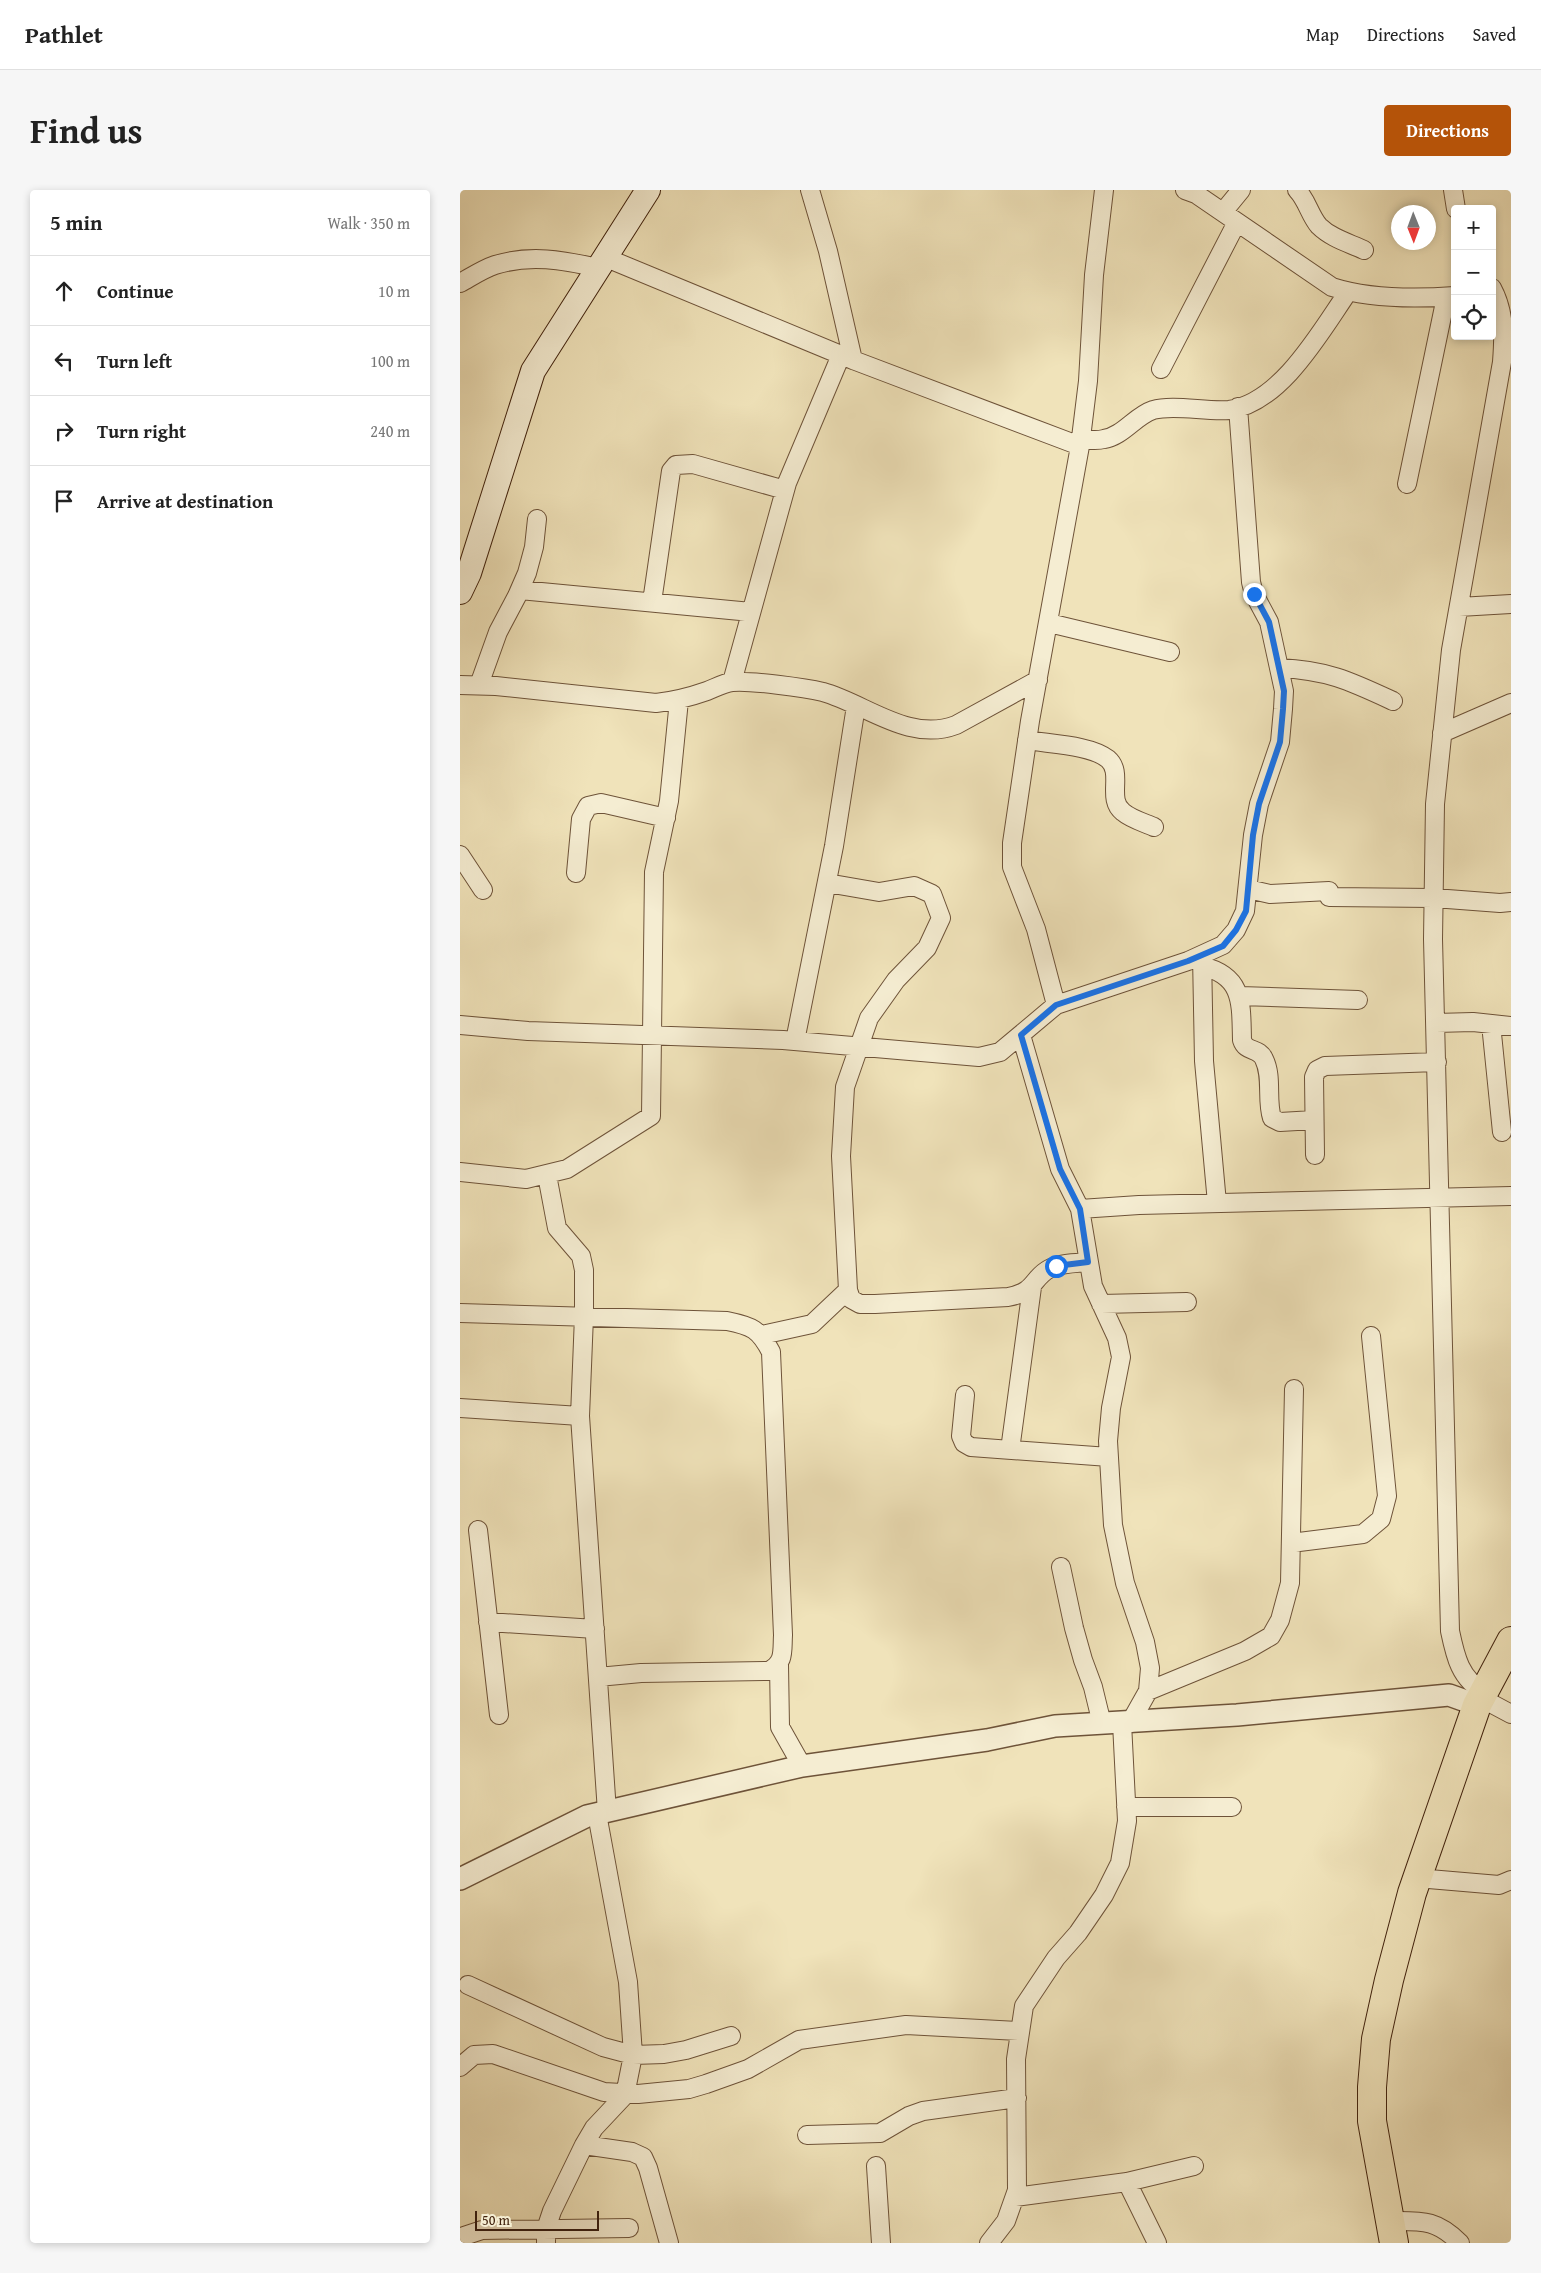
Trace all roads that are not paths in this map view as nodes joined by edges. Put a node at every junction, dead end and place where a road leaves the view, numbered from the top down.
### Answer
1 (648, 190) edge
2 (810, 190) edge
3 (1104, 190) edge
4 (1185, 190) edge
5 (1241, 190) edge
6 (1297, 190) edge
7 (1453, 190) edge
8 (1455, 205) edge
9 (1230, 217) junction
10 (1364, 250) dead end
11 (601, 262) junction
12 (460, 283) edge
13 (1348, 292) junction
14 (1496, 295) edge
15 (1450, 296) edge
16 (1506, 310) edge
17 (847, 357) junction
18 (1161, 368) dead end
19 (1238, 407) junction
20 (1081, 443) junction
21 (1407, 484) dead end
22 (785, 490) junction
23 (537, 519) dead end
24 (520, 590) junction
25 (460, 592) edge
26 (652, 602) junction
27 (1511, 604) edge
28 (1459, 607) junction
29 (751, 612) junction
30 (1048, 622) junction
31 (1170, 652) dead end
32 (1279, 668) junction
33 (1038, 680) junction
34 (732, 682) junction
35 (460, 685) edge
36 (479, 685) junction
37 (679, 700) junction
38 (1393, 701) dead end
39 (1511, 703) edge
40 (856, 706) junction
41 (1442, 733) junction
42 (1027, 740) junction
43 (666, 818) junction
44 (1154, 827) dead end
45 (460, 855) edge
46 (576, 873) dead end
47 (827, 883) junction
48 (1248, 889) junction
49 (483, 890) dead end
50 (1434, 898) junction
51 (1511, 902) edge
52 (1202, 960) junction
53 (1240, 996) junction
54 (1358, 1000) dead end
55 (1056, 1005) junction
56 (1436, 1023) junction
57 (1490, 1024) junction
58 (460, 1025) edge
59 (1511, 1026) edge
60 (651, 1035) junction
61 (1021, 1035) junction
62 (795, 1041) junction
63 (859, 1046) junction
64 (1437, 1062) junction
65 (1314, 1120) junction
66 (1502, 1132) dead end
67 (1315, 1155) dead end
68 (460, 1172) edge
69 (547, 1175) junction
70 (1511, 1196) edge
71 (1440, 1198) junction
72 (1217, 1203) junction
73 (1080, 1209) junction
74 (1088, 1262) junction
75 (1032, 1287) junction
76 (848, 1290) junction
77 (1187, 1302) dead end
78 (1101, 1304) junction
79 (460, 1313) edge
80 (584, 1316) junction
81 (762, 1335) junction
82 (1371, 1336) dead end
83 (1294, 1389) dead end
84 (965, 1395) dead end
85 (460, 1408) edge
86 (580, 1416) junction
87 (1010, 1450) junction
88 (1109, 1457) junction
89 (478, 1530) dead end
90 (1291, 1543) junction
91 (1061, 1567) dead end
92 (488, 1622) junction
93 (595, 1629) junction
94 (1511, 1641) edge
95 (779, 1665) junction
96 (598, 1677) junction
97 (1148, 1690) junction
98 (1481, 1698) junction
99 (1511, 1714) edge
100 (499, 1715) dead end
101 (1118, 1723) junction
102 (802, 1766) junction
103 (1126, 1807) junction
104 (1232, 1807) dead end
105 (602, 1813) junction
106 (1417, 1878) junction
107 (460, 1879) edge
108 (1511, 1880) edge
109 (468, 1986) dead end
110 (1020, 2031) junction
111 (731, 2036) dead end
112 (633, 2055) junction
113 (460, 2067) edge
114 (625, 2095) junction
115 (1017, 2098) junction
116 (807, 2135) dead end
117 (584, 2144) junction
118 (876, 2166) dead end
119 (1194, 2166) dead end
120 (1127, 2182) junction
121 (1015, 2197) junction
122 (629, 2228) dead end
123 (1392, 2232) edge
124 (501, 2236) edge
125 (546, 2236) edge
126 (460, 2239) edge
127 (992, 2241) edge
128 (669, 2243) edge
129 (881, 2243) edge
130 (1157, 2243) edge
131 (1460, 2243) edge

1 - 11 main road
2 - 17 street
3 - 20 street
4 - 9 street
5 - 9 street
6 - 10 street
7 - 8 street
9 - 13 street
9 - 18 street
11 - 12 street
11 - 17 street
11 - 25 main road
13 - 15 street
13 - 19 street
14 - 16 street
15 - 21 street
16 - 28 street
17 - 20 street
17 - 22 street
19 - 20 street
19 - 32 street
20 - 30 street
22 - 26 street
22 - 29 street
23 - 24 street
24 - 26 street
24 - 36 street
26 - 29 street
27 - 28 street
28 - 41 street
29 - 34 street
30 - 31 street
30 - 33 street
32 - 38 street
32 - 48 street
33 - 40 street
33 - 42 street
34 - 37 street
34 - 40 street
35 - 36 street
36 - 37 street
37 - 43 street
39 - 41 street
40 - 47 street
41 - 50 street
42 - 44 street
42 - 55 street
43 - 46 street
43 - 60 street
45 - 49 street
47 - 62 street
47 - 63 street
48 - 50 street
48 - 52 street
50 - 51 street
50 - 56 street
52 - 53 street
52 - 55 street
52 - 72 street
53 - 54 street
53 - 65 street
55 - 61 street
56 - 57 street
56 - 64 street
57 - 59 street
57 - 66 street
58 - 60 street
60 - 62 street
60 - 69 street
61 - 63 street
61 - 73 street
62 - 63 street
63 - 76 street
64 - 65 street
64 - 71 street
65 - 67 street
68 - 69 street
69 - 80 street
70 - 71 street
71 - 72 street
71 - 98 street
72 - 73 street
73 - 74 street
74 - 75 street
74 - 78 street
75 - 76 street
75 - 87 street
76 - 81 street
77 - 78 street
78 - 88 street
79 - 80 street
80 - 81 street
80 - 86 street
81 - 95 street
82 - 90 street
83 - 90 street
84 - 87 street
85 - 86 street
86 - 93 street
87 - 88 street
88 - 97 street
89 - 92 street
90 - 97 street
91 - 101 street
92 - 93 street
92 - 100 street
93 - 96 street
94 - 98 highway
95 - 96 street
95 - 102 street
96 - 105 street
97 - 101 street
98 - 99 street
98 - 101 street
98 - 106 highway
101 - 102 street
101 - 103 street
102 - 105 street
103 - 104 street
103 - 110 street
105 - 107 street
105 - 112 street
106 - 108 street
106 - 123 highway
109 - 112 street
110 - 114 street
110 - 115 street
111 - 112 street
112 - 114 street
113 - 114 street
114 - 117 street
115 - 116 street
115 - 121 street
117 - 125 street
117 - 128 street
118 - 129 street
119 - 120 street
120 - 121 street
120 - 130 street
121 - 127 street
122 - 125 street
123 - 131 street
124 - 125 street
124 - 126 street

